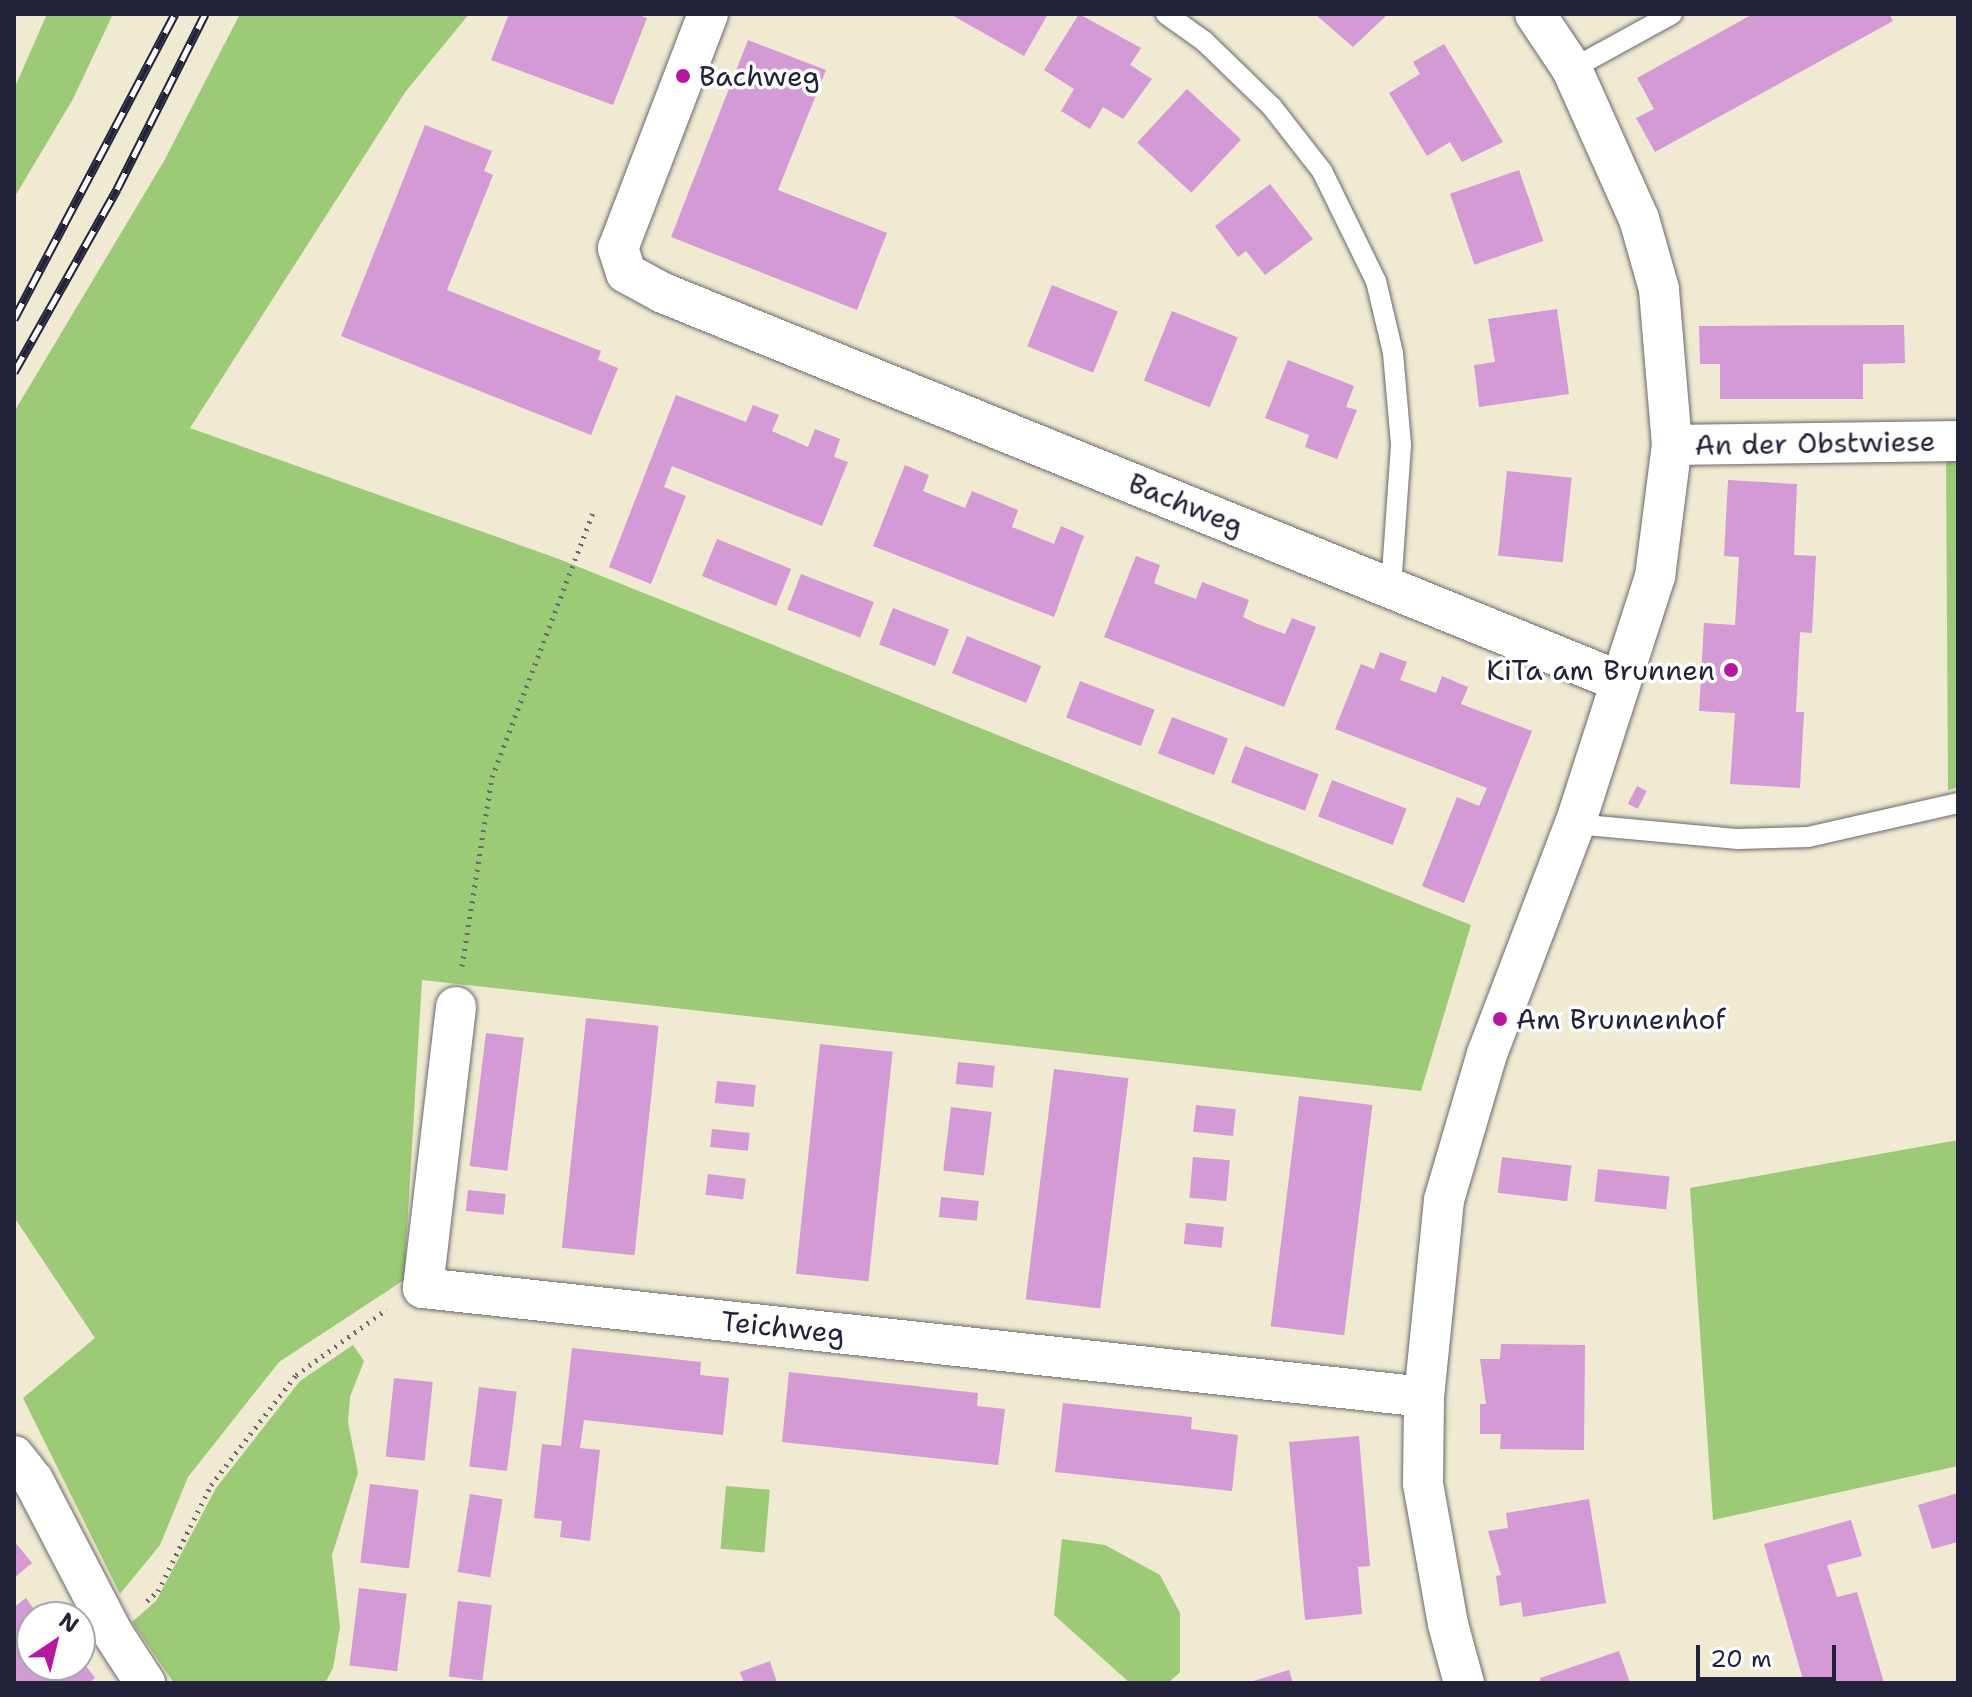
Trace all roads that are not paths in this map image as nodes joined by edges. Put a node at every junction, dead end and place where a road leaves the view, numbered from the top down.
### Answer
1 (708, 14) edge
2 (1166, 14) edge
3 (1535, 14) edge
4 (1672, 14) edge
5 (1572, 69) junction
6 (1958, 441) edge
7 (1672, 445) junction
8 (1391, 587) junction
9 (1619, 681) junction
10 (1958, 803) edge
11 (1575, 824) junction
12 (456, 1007) road end
13 (1424, 1397) junction
14 (14, 1456) edge
15 (145, 1683) edge
16 (1464, 1683) edge

1 - 8 street, Bachweg
2 - 8 lane
3 - 5 street
4 - 5 lane
5 - 7 street
6 - 7 street, An der Obstwiese
7 - 9 street
8 - 9 street, Bachweg
9 - 11 street
10 - 11 lane
11 - 13 street
12 - 13 street, Teichweg
13 - 16 street
14 - 15 street

